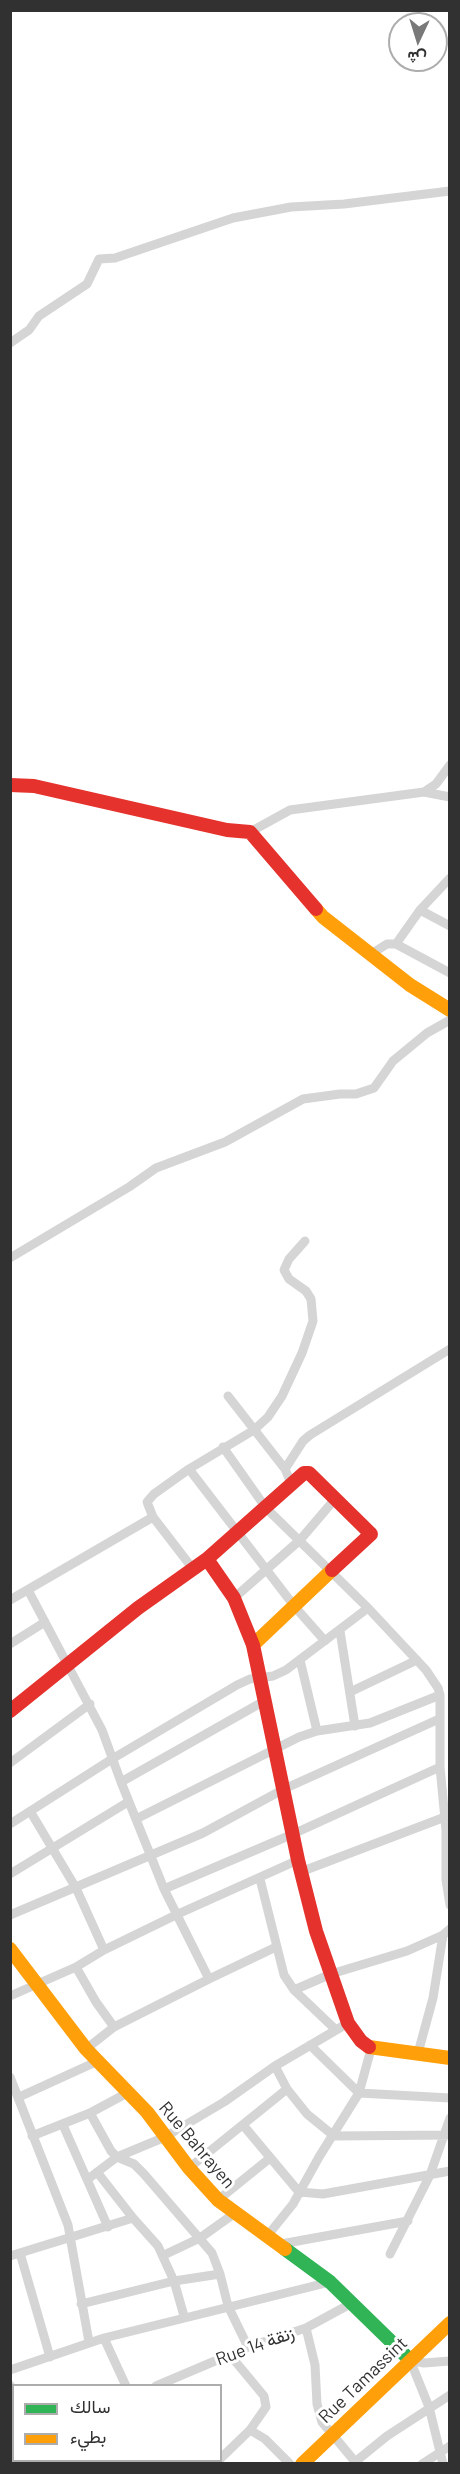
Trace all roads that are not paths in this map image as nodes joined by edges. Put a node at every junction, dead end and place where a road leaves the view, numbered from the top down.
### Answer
1 (450, 191) edge
2 (10, 343) edge
3 (450, 765) edge
4 (10, 785) edge
5 (424, 792) junction
6 (450, 797) edge
7 (250, 832) junction
8 (450, 878) edge
9 (420, 910) junction
10 (450, 926) edge
11 (396, 944) junction
12 (371, 954) junction
13 (450, 973) edge
14 (450, 1010) edge
15 (450, 1020) edge
16 (305, 1241) dead end
17 (10, 1258) edge
18 (448, 1351) edge
19 (228, 1396) dead end
20 (254, 1430) junction
21 (223, 1447) junction
22 (189, 1469) junction
23 (285, 1469) junction
24 (291, 1482) junction
25 (335, 1498) junction
26 (266, 1508) junction
27 (153, 1517) junction
28 (239, 1532) junction
29 (300, 1540) junction
30 (207, 1559) junction
31 (267, 1567) junction
32 (192, 1569) junction
33 (330, 1571) junction
34 (28, 1590) junction
35 (234, 1598) junction
36 (10, 1600) edge
37 (295, 1607) junction
38 (368, 1608) junction
39 (45, 1622) junction
40 (340, 1630) junction
41 (325, 1641) junction
42 (10, 1644) edge
43 (253, 1645) junction
44 (300, 1660) junction
45 (417, 1660) junction
46 (67, 1665) junction
47 (261, 1677) junction
48 (350, 1692) junction
49 (441, 1695) junction
50 (266, 1700) junction
51 (90, 1704) junction
52 (10, 1711) edge
53 (439, 1719) junction
54 (355, 1726) junction
55 (317, 1731) junction
56 (445, 1742) edge
57 (276, 1748) junction
58 (112, 1759) junction
59 (10, 1763) edge
60 (440, 1767) junction
61 (121, 1782) junction
62 (446, 1786) edge
63 (284, 1789) junction
64 (128, 1802) junction
65 (30, 1811) junction
66 (445, 1817) junction
67 (136, 1819) junction
68 (10, 1824) edge
69 (448, 1829) edge
70 (293, 1834) junction
71 (54, 1847) junction
72 (150, 1857) junction
73 (301, 1865) junction
74 (10, 1874) edge
75 (260, 1879) junction
76 (448, 1880) edge
77 (76, 1888) junction
78 (164, 1889) junction
79 (450, 1905) edge
80 (10, 1914) edge
81 (178, 1914) junction
82 (446, 1932) edge
83 (276, 1947) junction
84 (10, 1949) edge
85 (104, 1950) junction
86 (76, 1967) junction
87 (331, 1974) junction
88 (209, 1978) junction
89 (36, 1985) junction
90 (294, 1990) junction
91 (10, 1996) edge
92 (341, 2026) junction
93 (114, 2027) junction
94 (310, 2045) junction
95 (86, 2049) junction
96 (371, 2049) junction
97 (418, 2053) junction
98 (450, 2058) edge
99 (98, 2061) junction
100 (274, 2066) junction
101 (10, 2077) edge
102 (287, 2089) junction
103 (129, 2092) junction
104 (359, 2093) junction
105 (19, 2097) junction
106 (450, 2098) edge
107 (90, 2113) junction
108 (450, 2118) edge
109 (63, 2125) junction
110 (243, 2125) junction
111 (447, 2135) edge
112 (32, 2136) junction
113 (334, 2136) junction
114 (165, 2137) junction
115 (117, 2157) junction
116 (270, 2158) junction
117 (189, 2168) junction
118 (450, 2171) edge
119 (97, 2172) junction
120 (430, 2175) junction
121 (88, 2179) junction
122 (298, 2192) junction
123 (218, 2200) junction
124 (235, 2213) junction
125 (133, 2218) junction
126 (408, 2220) junction
127 (108, 2227) junction
128 (268, 2235) junction
129 (69, 2237) junction
130 (200, 2238) junction
131 (280, 2244) junction
132 (390, 2254) dead end
133 (15, 2255) edge
134 (164, 2255) junction
135 (220, 2274) junction
136 (174, 2281) junction
137 (330, 2282) junction
138 (352, 2303) junction
139 (81, 2304) junction
140 (228, 2306) junction
141 (184, 2316) junction
142 (450, 2323) edge
143 (306, 2328) junction
144 (104, 2337) junction
145 (90, 2342) junction
146 (248, 2348) junction
147 (230, 2355) junction
148 (50, 2357) junction
149 (410, 2360) junction
150 (450, 2361) edge
151 (10, 2370) edge
152 (126, 2384) edge
153 (158, 2384) edge
154 (450, 2395) edge
155 (429, 2407) junction
156 (250, 2430) junction
157 (332, 2435) junction
158 (450, 2446) edge
159 (440, 2452) junction
160 (222, 2457) edge
161 (290, 2463) edge
162 (302, 2463) edge
163 (356, 2463) edge
164 (422, 2463) edge
165 (443, 2463) edge

1 - 2 street
3 - 5 street
4 - 7 street
5 - 6 street
5 - 7 street
7 - 12 street
8 - 9 street
9 - 10 street
9 - 11 street
11 - 12 street
11 - 13 street
12 - 14 street
15 - 17 street
16 - 20 street
18 - 23 street
19 - 20 street
20 - 21 street
20 - 23 street
21 - 22 street
21 - 26 street
22 - 27 street
22 - 28 street
23 - 24 street
24 - 25 street
24 - 26 street
25 - 29 street
25 - 33 street
26 - 28 street
26 - 29 street
27 - 32 street
27 - 34 street
28 - 30 street
28 - 31 street
29 - 31 street
29 - 33 street
30 - 32 street
30 - 35 street
31 - 35 street
31 - 37 street
32 - 46 street
33 - 37 street
33 - 38 street
34 - 36 street
34 - 39 street
35 - 43 street
37 - 41 street
37 - 43 street
38 - 40 street
38 - 45 street
39 - 42 street
39 - 46 street
40 - 41 street
40 - 48 street
41 - 44 street
43 - 47 street
44 - 47 street
44 - 55 street
45 - 48 street
45 - 49 street
46 - 51 street
46 - 52 street
47 - 50 street
47 - 58 street
48 - 54 street
49 - 53 street
49 - 54 street
50 - 57 street
50 - 61 street
51 - 58 street
51 - 59 street
53 - 56 street
53 - 63 street
54 - 55 street
55 - 57 street
56 - 60 street
57 - 63 street
57 - 67 street
58 - 61 street
58 - 65 street
60 - 62 street
60 - 70 street
61 - 64 street
62 - 66 street
63 - 70 street
63 - 72 street
64 - 67 street
64 - 71 street
65 - 68 street
65 - 71 street
66 - 69 street
66 - 73 street
67 - 72 street
69 - 76 street
70 - 73 street
70 - 78 street
71 - 74 street
71 - 77 street
72 - 77 street
72 - 78 street
73 - 75 street
73 - 87 street
75 - 81 street
75 - 83 street
76 - 79 street
77 - 80 street
77 - 85 street
78 - 81 street
81 - 85 street
81 - 88 street
82 - 87 street
82 - 97 street
83 - 88 street
83 - 90 street
84 - 89 street, Rue Bahrayen
85 - 86 street
86 - 89 street
86 - 93 street
87 - 90 street
87 - 92 street
88 - 93 street
89 - 91 street
89 - 95 street, Rue Bahrayen
90 - 92 street
92 - 94 street
92 - 96 street
93 - 95 street
94 - 100 street
94 - 104 street
95 - 99 street, Rue Bahrayen
96 - 97 street
96 - 104 street
97 - 98 street
99 - 103 street, Rue Bahrayen
99 - 105 street
100 - 102 street
100 - 114 street
101 - 105 street
102 - 110 street
102 - 113 street
103 - 107 street
103 - 114 street, Rue Bahrayen
104 - 106 street
104 - 113 street
105 - 112 street
107 - 109 street
107 - 115 street
108 - 111 street
109 - 112 street
109 - 121 street
110 - 116 street
110 - 117 street
111 - 113 street
111 - 120 street
112 - 129 street
113 - 122 street
114 - 115 street
114 - 117 street, Rue Bahrayen
115 - 119 street
115 - 130 street
116 - 122 street
116 - 123 street
117 - 123 street, Rue Bahrayen
118 - 120 street
119 - 121 street
119 - 125 street
120 - 122 street
120 - 126 street
121 - 127 street
122 - 128 street
123 - 124 street, Rue Bahrayen
124 - 128 street, Rue Bahrayen
124 - 130 street
125 - 127 street
125 - 134 street
126 - 131 street
126 - 132 street
127 - 129 street
128 - 131 street, Rue Bahrayen
129 - 133 street
129 - 139 street
130 - 134 street
130 - 135 street
131 - 137 street, Rue Bahrayen
133 - 148 street
134 - 136 street
135 - 136 street
135 - 140 street
136 - 139 street
136 - 141 street
137 - 138 street, Rue Bahrayen
137 - 140 street
138 - 143 street, Rue 14 زنقة
138 - 149 street, Rue Bahrayen
139 - 145 street
140 - 141 street
140 - 146 street
141 - 144 street
142 - 149 street, Rue Tamassint
143 - 146 street, Rue 14 زنقة
143 - 157 street
144 - 145 street
144 - 152 street
145 - 148 street
146 - 147 street, Rue 14 زنقة
147 - 153 street, Rue 14 زنقة
147 - 156 street
148 - 151 street
149 - 150 street
149 - 155 street
149 - 157 street, Rue Tamassint
154 - 155 street
155 - 159 street
155 - 163 street
156 - 160 street
156 - 161 street
157 - 162 street, Rue Tamassint
157 - 163 street
158 - 159 street
159 - 164 street
159 - 165 street

